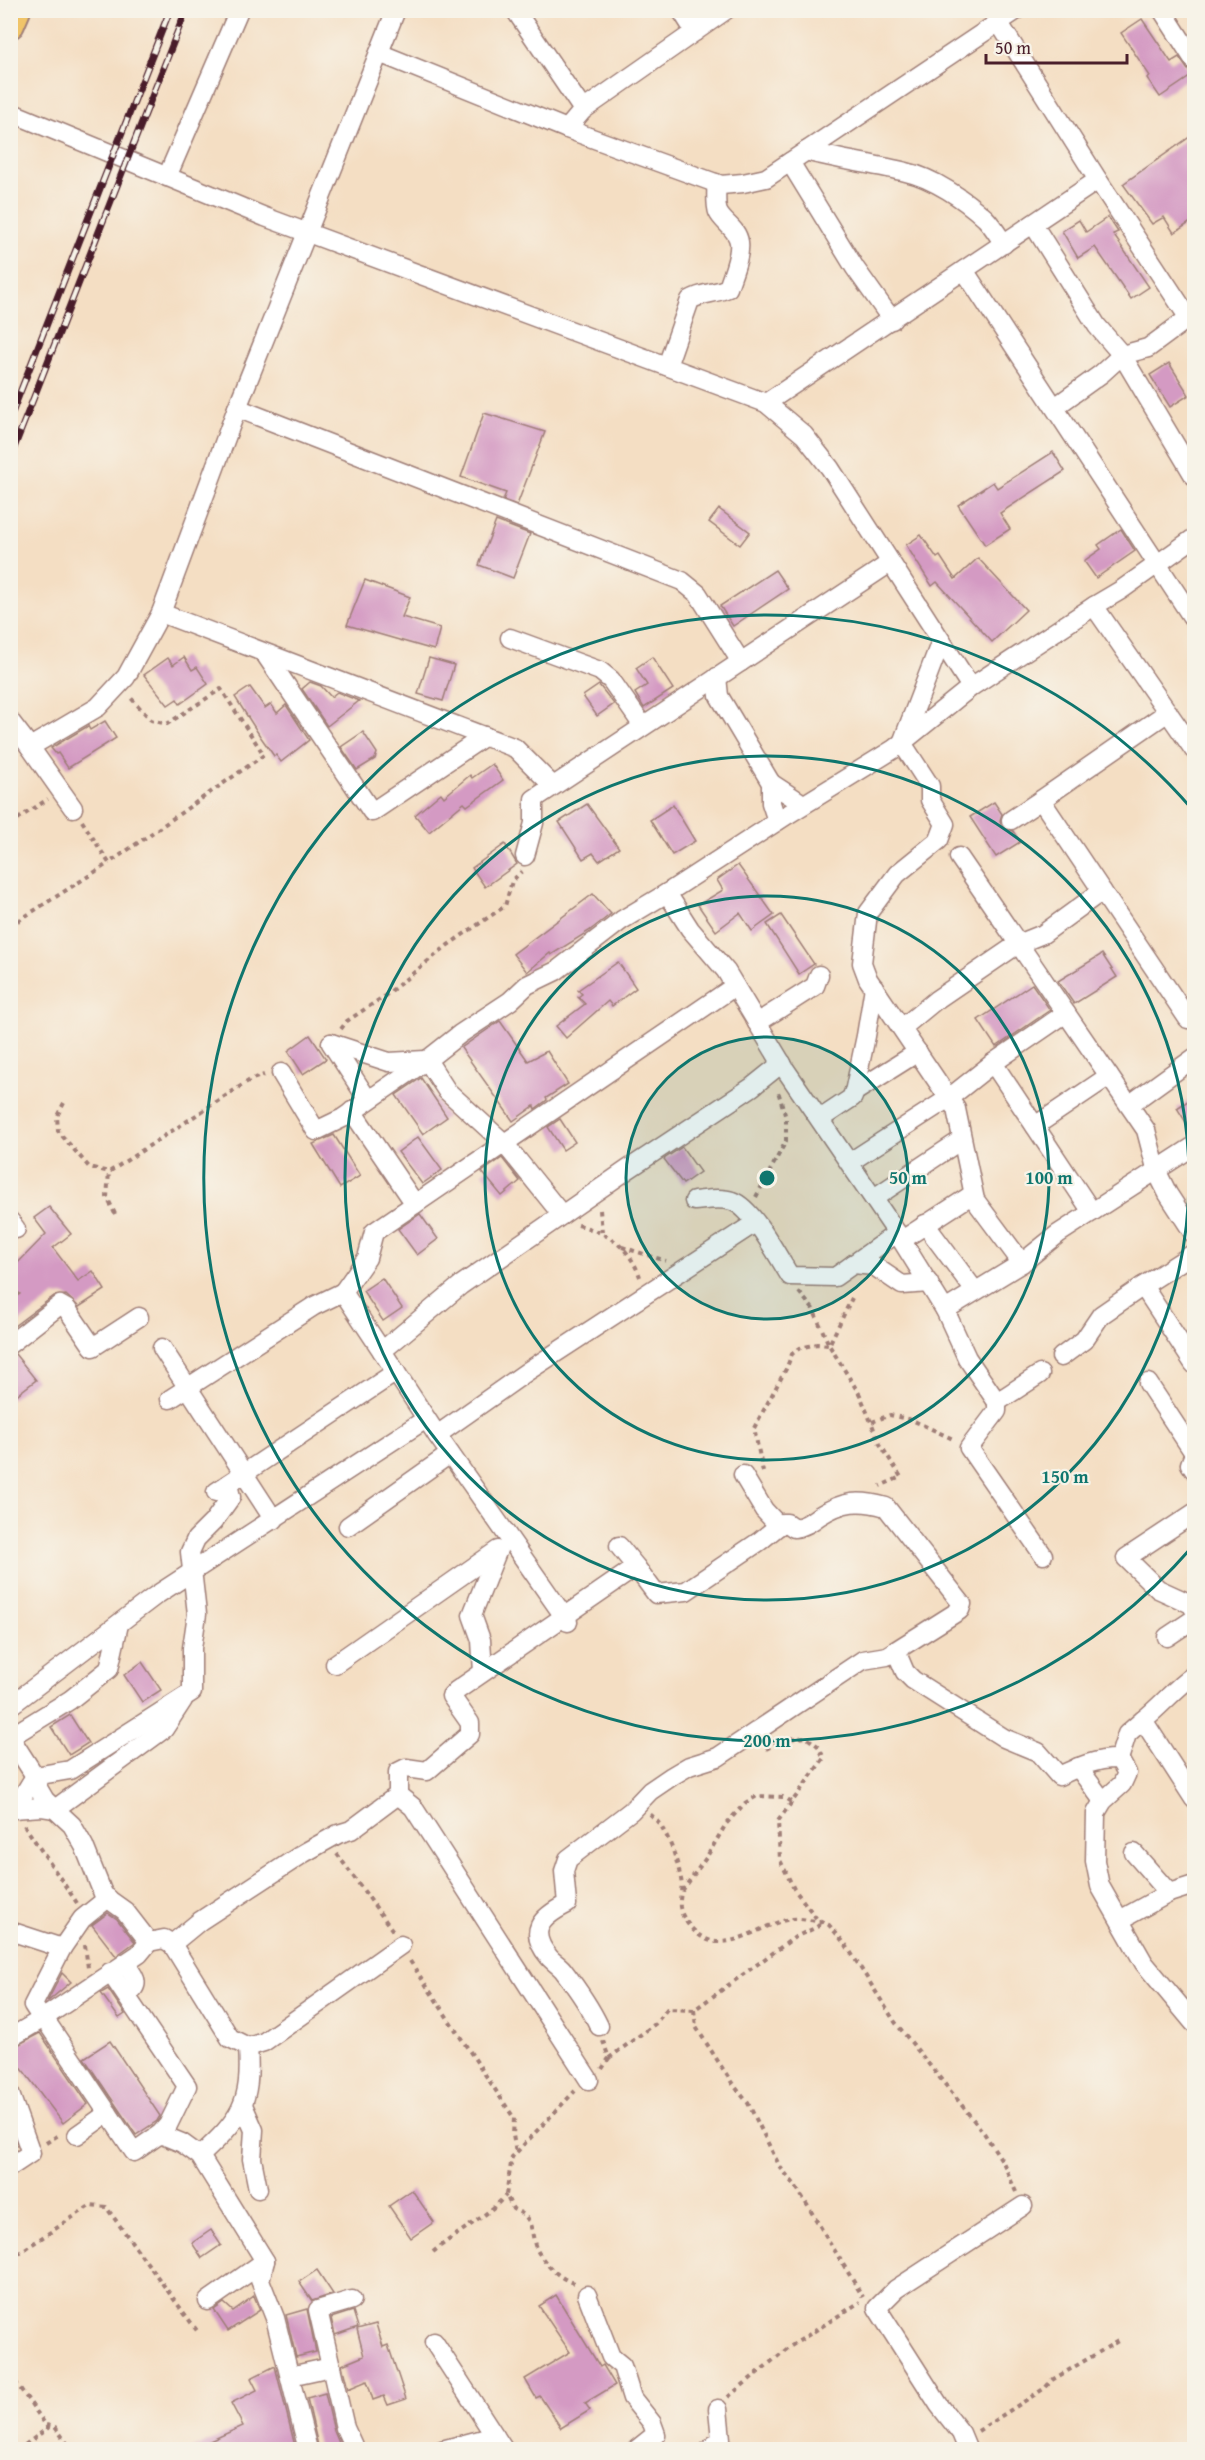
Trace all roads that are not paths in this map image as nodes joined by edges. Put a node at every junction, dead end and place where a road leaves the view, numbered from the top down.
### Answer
1 (16, 10) edge
2 (239, 10) edge
3 (396, 10) edge
4 (515, 10) edge
5 (681, 10) edge
6 (726, 10) edge
7 (1017, 10) edge
8 (1162, 10) edge
9 (999, 23) junction
10 (10, 24) edge
11 (695, 32) junction
12 (1189, 41) edge
13 (379, 53) junction
14 (1194, 60) edge
15 (583, 110) junction
16 (10, 112) edge
17 (567, 129) junction
18 (806, 151) junction
19 (790, 162) junction
20 (167, 177) junction
21 (1098, 180) junction
22 (716, 183) junction
23 (1033, 224) junction
24 (309, 231) junction
25 (1004, 244) junction
26 (964, 270) junction
27 (1193, 319) edge
28 (892, 320) junction
29 (1122, 355) junction
30 (667, 366) junction
31 (766, 403) junction
32 (1055, 407) junction
33 (237, 408) junction
34 (1194, 476) edge
35 (1194, 538) edge
36 (890, 563) junction
37 (1159, 563) junction
38 (1094, 606) junction
39 (161, 613) junction
40 (1194, 620) edge
41 (510, 638) dead end
42 (941, 641) junction
43 (265, 654) junction
44 (741, 662) junction
45 (717, 677) junction
46 (971, 687) junction
47 (1168, 712) junction
48 (10, 721) edge
49 (643, 726) junction
50 (485, 736) junction
51 (902, 742) junction
52 (30, 747) junction
53 (1194, 750) edge
54 (771, 783) junction
55 (554, 786) junction
56 (1041, 800) junction
57 (803, 804) junction
58 (73, 808) road end
59 (1011, 820) dead end
60 (777, 821) junction
61 (525, 856) road end
62 (959, 857) dead end
63 (1102, 891) junction
64 (667, 893) junction
65 (1018, 944) junction
66 (819, 975) dead end
67 (735, 986) junction
68 (874, 987) junction
69 (1066, 1013) junction
70 (1188, 1019) dead end
71 (757, 1023) junction
72 (902, 1028) junction
73 (918, 1052) junction
74 (1194, 1058) edge
75 (427, 1060) junction
76 (993, 1063) junction
77 (782, 1064) junction
78 (281, 1073) road end
79 (1109, 1076) junction
80 (853, 1093) junction
81 (948, 1098) junction
82 (368, 1100) junction
83 (1129, 1105) junction
84 (352, 1112) junction
85 (820, 1119) junction
86 (1035, 1126) junction
87 (961, 1140) junction
88 (504, 1143) junction
89 (1194, 1146) edge
90 (850, 1162) junction
91 (1156, 1172) junction
92 (973, 1194) junction
93 (873, 1198) junction
94 (694, 1201) dead end
95 (415, 1204) junction
96 (1092, 1212) junction
97 (562, 1215) junction
98 (751, 1216) junction
99 (925, 1224) junction
100 (1193, 1230) edge
101 (899, 1237) junction
102 (1194, 1253) edge
103 (1022, 1263) junction
104 (853, 1264) junction
105 (929, 1283) junction
106 (1143, 1286) junction
107 (975, 1291) junction
108 (343, 1292) junction
109 (945, 1310) junction
110 (139, 1317) dead end
111 (10, 1344) edge
112 (162, 1348) dead end
113 (382, 1351) junction
114 (1061, 1357) dead end
115 (1194, 1364) edge
116 (396, 1372) junction
117 (1040, 1374) dead end
118 (1148, 1383) dead end
119 (188, 1388) junction
120 (170, 1399) dead end
121 (997, 1402) junction
122 (426, 1419) junction
123 (436, 1435) junction
124 (1194, 1453) edge
125 (450, 1454) junction
126 (1194, 1470) edge
127 (244, 1473) junction
128 (742, 1475) dead end
129 (1194, 1513) edge
130 (274, 1520) junction
131 (348, 1526) dead end
132 (779, 1526) junction
133 (504, 1544) junction
134 (620, 1546) dead end
135 (1043, 1555) dead end
136 (636, 1567) junction
137 (192, 1573) junction
138 (1194, 1609) edge
139 (566, 1619) junction
140 (1194, 1619) edge
141 (119, 1624) junction
142 (1167, 1636) dead end
143 (896, 1650) junction
144 (335, 1664) dead end
145 (483, 1672) junction
146 (1194, 1675) edge
147 (186, 1696) junction
148 (10, 1706) edge
149 (1143, 1720) junction
150 (1119, 1759) junction
151 (1078, 1767) junction
152 (35, 1776) junction
153 (398, 1795) junction
154 (1194, 1799) edge
155 (1103, 1801) junction
156 (54, 1809) junction
157 (12, 1810) edge
158 (1134, 1853) dead end
159 (1194, 1885) edge
160 (1169, 1893) junction
161 (108, 1898) junction
162 (1119, 1920) junction
163 (10, 1931) edge
164 (149, 1942) junction
165 (172, 1944) junction
166 (401, 1945) road end
167 (62, 1948) junction
168 (117, 1967) junction
169 (43, 2018) junction
170 (1194, 2023) edge
171 (599, 2026) road end
172 (10, 2038) edge
173 (248, 2047) junction
174 (589, 2079) road end
175 (10, 2094) edge
176 (243, 2104) junction
177 (108, 2113) junction
178 (160, 2134) junction
179 (77, 2135) road end
180 (200, 2156) junction
181 (10, 2167) edge
182 (258, 2189) dead end
183 (1023, 2206) road end
184 (265, 2261) junction
185 (587, 2295) road end
186 (352, 2300) dead end
187 (208, 2301) dead end
188 (434, 2342) dead end
189 (331, 2367) junction
190 (290, 2376) junction
191 (718, 2409) road end
192 (500, 2443) edge
193 (966, 2444) edge
194 (308, 2450) edge
195 (355, 2450) edge
196 (442, 2450) edge
197 (636, 2450) edge
198 (709, 2450) edge

1 - 10 main road
2 - 20 street
3 - 13 street
4 - 15 street
5 - 11 street
6 - 11 street
7 - 9 street
8 - 12 street
9 - 18 street
9 - 21 street
11 - 15 street
12 - 14 street
13 - 17 street
13 - 24 street
15 - 17 street
16 - 20 street
17 - 22 street
18 - 19 street
18 - 25 street
19 - 22 street
19 - 28 street
20 - 24 street
21 - 23 street
21 - 27 street
22 - 30 street
23 - 25 street
23 - 29 street
24 - 30 street
24 - 33 street
25 - 26 street
26 - 28 street
26 - 32 street
27 - 29 street
28 - 31 street
29 - 32 street
29 - 34 street
30 - 31 street
31 - 36 street
32 - 37 street
33 - 39 street
33 - 44 street
35 - 37 street
36 - 42 street
36 - 44 street
37 - 38 street
37 - 40 street
38 - 46 street
38 - 47 street
39 - 43 street
39 - 52 street
41 - 49 street
42 - 46 street
42 - 51 street
43 - 50 street
43 - 50 street
44 - 45 street
45 - 49 street
45 - 54 street
46 - 51 street
47 - 53 street
47 - 56 street
48 - 52 street
49 - 55 street
50 - 55 street
51 - 57 street
51 - 68 street
52 - 58 street
54 - 57 street
54 - 60 street
55 - 61 street
56 - 59 street
56 - 63 street
57 - 60 street
60 - 64 street
62 - 65 street
63 - 65 street
63 - 70 street
64 - 67 street
64 - 75 street
65 - 69 street
65 - 72 street
66 - 71 street
67 - 71 street
67 - 88 street
68 - 72 street
68 - 80 street
69 - 76 street
69 - 79 street
71 - 77 street
72 - 73 street
73 - 80 street
73 - 81 street
74 - 83 street
75 - 82 street
75 - 82 street
75 - 88 street
76 - 81 street
76 - 86 street
77 - 85 street
77 - 97 street
78 - 84 street
79 - 83 street
79 - 86 street
80 - 85 street
81 - 87 street
81 - 90 street
82 - 84 street
83 - 91 street
84 - 95 street
85 - 90 street
86 - 96 street
87 - 92 street
87 - 93 street
88 - 95 street
88 - 97 street
89 - 91 street
90 - 93 street
91 - 96 street
91 - 100 street
92 - 99 street
92 - 103 street
93 - 101 street
94 - 98 street
95 - 108 street
96 - 103 street
97 - 113 street
98 - 104 street
98 - 123 street
99 - 101 street
99 - 107 street
101 - 104 street
101 - 105 street
102 - 106 street
103 - 107 street
104 - 105 street
105 - 109 street
106 - 114 street
106 - 115 street
107 - 109 street
108 - 113 street
108 - 119 street
109 - 121 street
110 - 111 street
112 - 119 street
113 - 116 street
116 - 122 street
116 - 127 street
117 - 121 street
118 - 124 street
119 - 120 street
119 - 127 street
121 - 135 street
122 - 123 street
122 - 130 street
123 - 125 street
124 - 126 street
125 - 131 street
125 - 133 street
127 - 130 street
127 - 137 street
128 - 132 street
129 - 138 street
130 - 137 street
132 - 136 street
132 - 143 street
133 - 139 street
133 - 144 street
133 - 145 street
134 - 136 street
136 - 139 street
137 - 141 street
137 - 147 street
139 - 145 street
140 - 142 street
141 - 148 street
141 - 152 street
143 - 151 street
143 - 171 street
145 - 153 street
146 - 149 street
147 - 152 street
147 - 156 street
149 - 150 street
149 - 154 street
150 - 151 street
150 - 155 street
151 - 155 street
152 - 156 street
152 - 157 street
153 - 165 street
153 - 174 street
155 - 162 street
156 - 157 street
156 - 161 street
158 - 160 street
159 - 160 street
160 - 162 street
161 - 164 street
161 - 167 street
162 - 170 street
163 - 167 street
164 - 165 street
164 - 168 street
165 - 173 street
166 - 173 street
167 - 169 street
168 - 169 street
168 - 178 street
169 - 172 street
169 - 177 street
173 - 176 street
175 - 181 street
176 - 180 street
176 - 182 street
177 - 178 street
177 - 179 street
178 - 180 street
180 - 184 street
183 - 193 street
184 - 187 street
184 - 190 street
185 - 197 street
186 - 189 street
188 - 192 street
189 - 190 street
189 - 195 street
190 - 194 street
191 - 198 street
192 - 196 street

